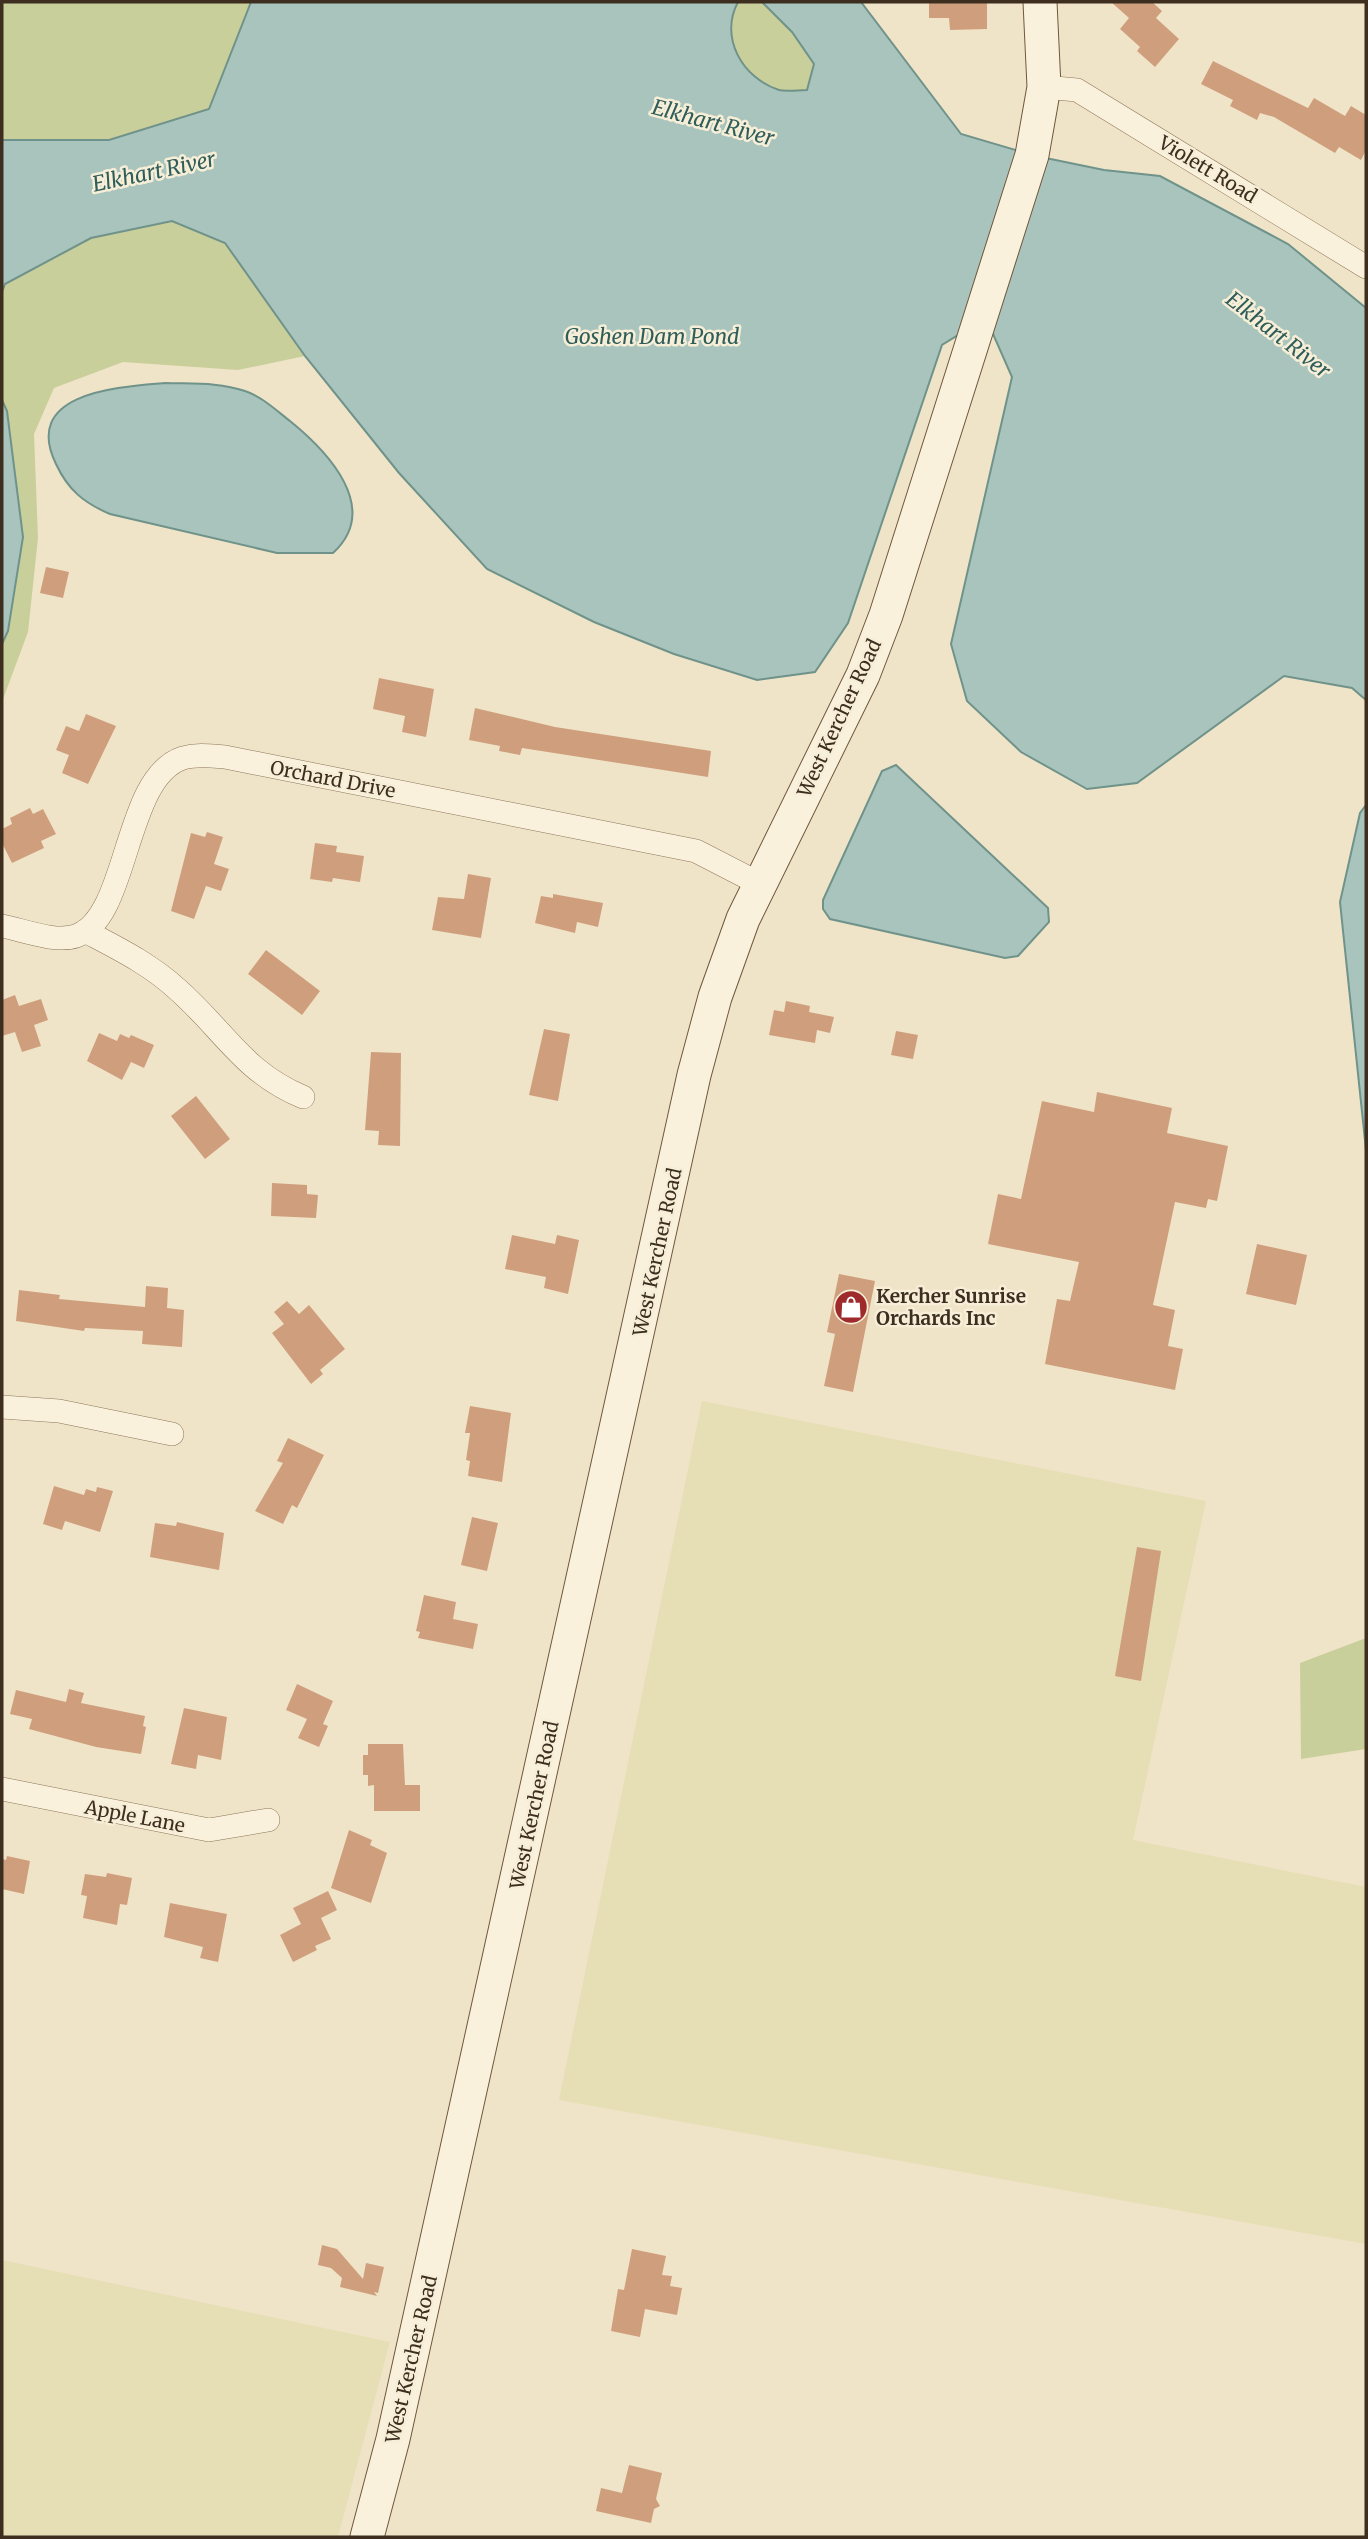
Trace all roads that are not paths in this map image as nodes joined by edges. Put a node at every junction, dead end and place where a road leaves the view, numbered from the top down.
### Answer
1 (1040, 2) edge
2 (1044, 87) junction
3 (1366, 267) edge
4 (760, 884) junction
5 (2, 926) edge
6 (85, 931) junction
7 (303, 1097) dead end
8 (2, 1407) edge
9 (172, 1434) dead end
10 (2, 1789) edge
11 (268, 1820) dead end
12 (368, 2537) edge

1 - 2 main road, West Kercher Road
2 - 3 street, Violett Road
2 - 4 main road, West Kercher Road
4 - 6 street, Orchard Drive
4 - 12 main road, West Kercher Road
5 - 6 street
6 - 7 street
8 - 9 street
10 - 11 street, Apple Lane

